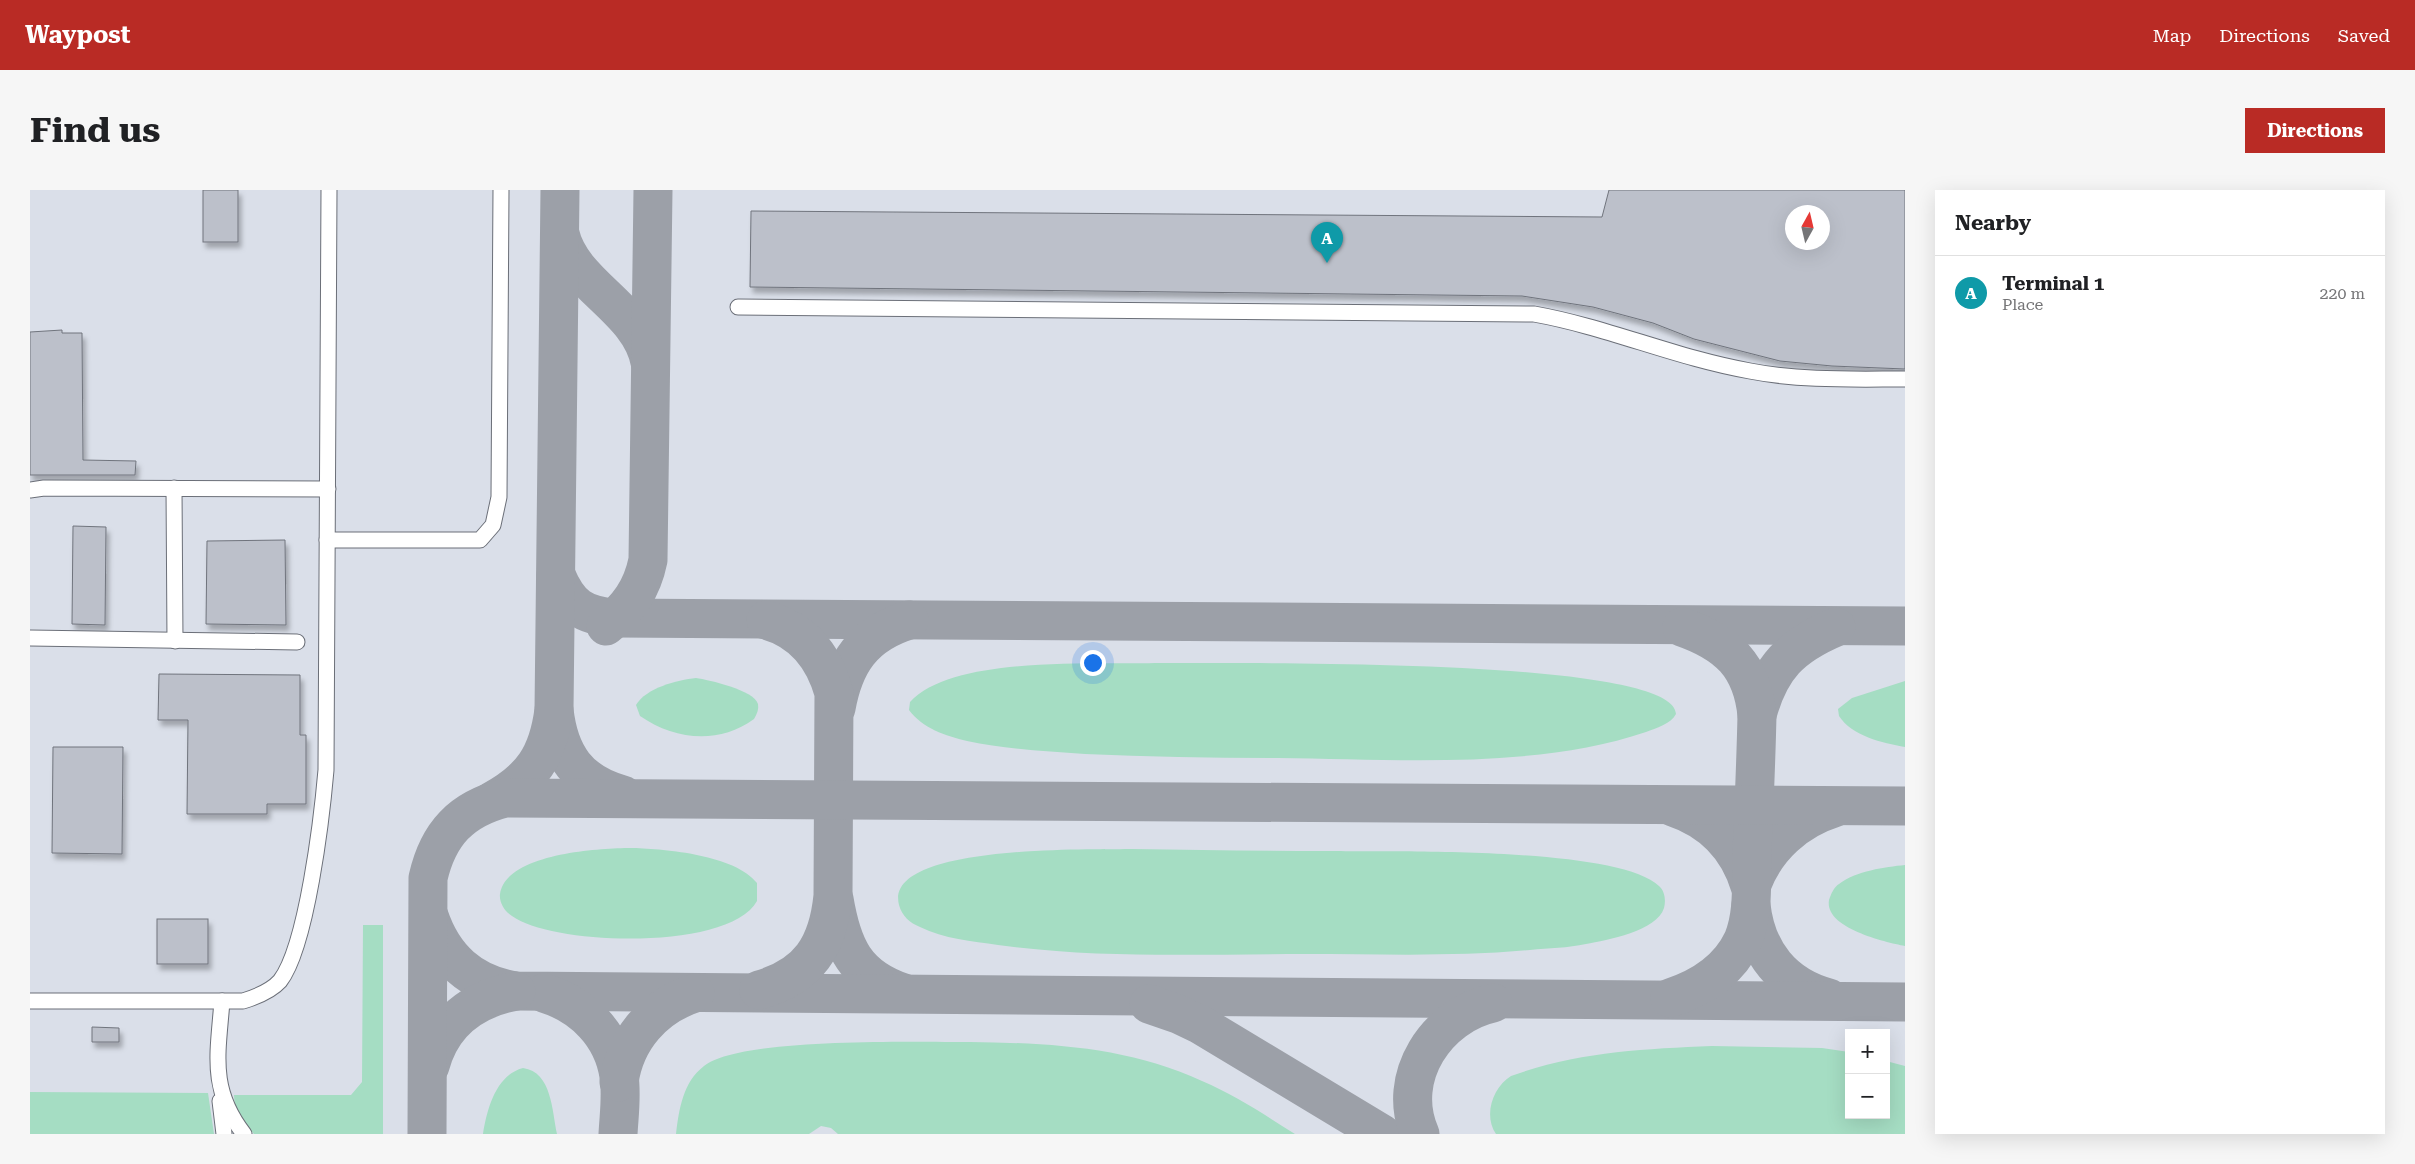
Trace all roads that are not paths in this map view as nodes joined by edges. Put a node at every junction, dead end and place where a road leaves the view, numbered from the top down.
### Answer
1 (329, 190) edge
2 (502, 190) edge
3 (738, 307) dead end
4 (1905, 379) edge
5 (174, 488) junction
6 (328, 489) junction
7 (30, 490) edge
8 (327, 540) junction
9 (30, 638) edge
10 (175, 641) junction
11 (297, 642) dead end
12 (30, 1001) edge
13 (222, 1002) junction
14 (220, 1087) junction
15 (224, 1134) edge
16 (244, 1134) edge

1 - 6 lane
2 - 8 lane
3 - 4 lane
5 - 6 lane
5 - 7 lane
5 - 10 lane
6 - 8 lane
8 - 13 lane
9 - 10 lane
10 - 11 lane
12 - 13 lane
13 - 14 lane
14 - 15 lane
14 - 16 lane

